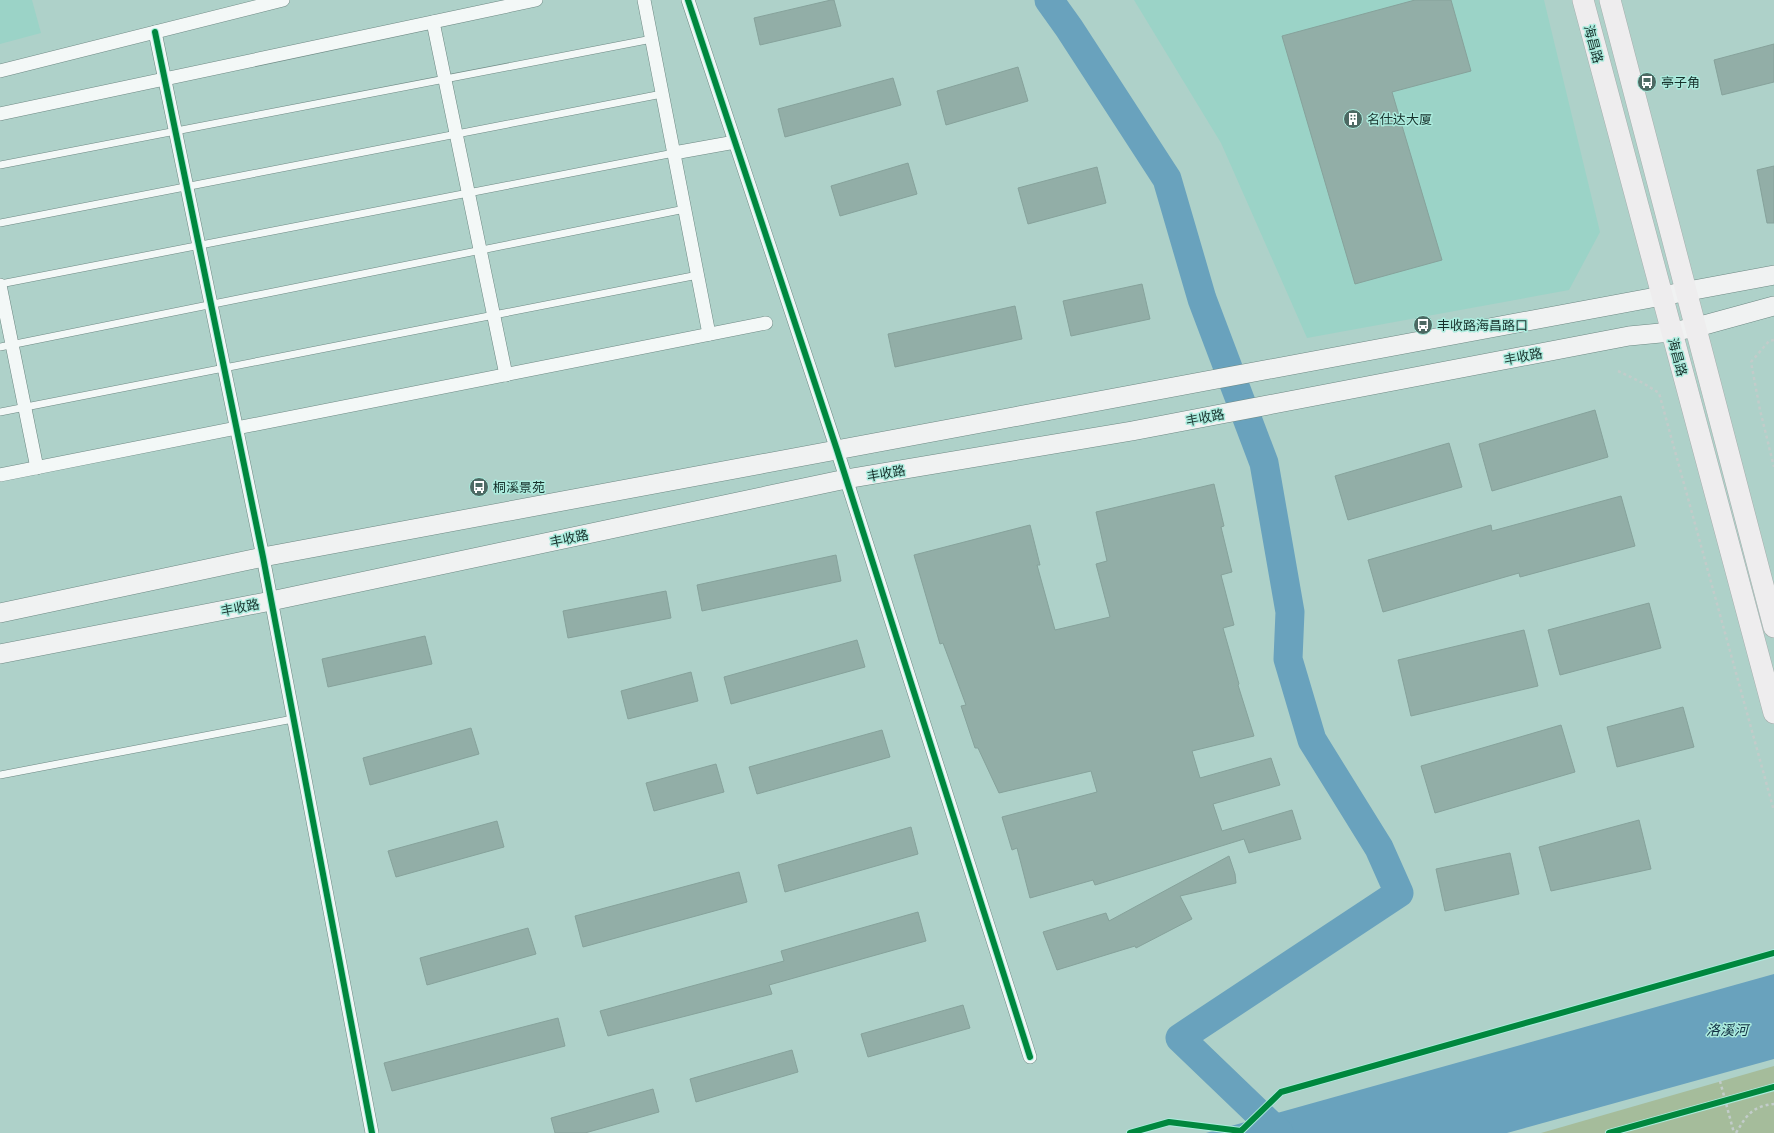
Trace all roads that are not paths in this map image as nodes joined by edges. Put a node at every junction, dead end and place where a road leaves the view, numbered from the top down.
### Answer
1 (283, 0) edge
2 (536, 0) edge
3 (644, 0) edge
4 (688, 0) edge
5 (1583, 0) edge
6 (1610, 0) edge
7 (433, 22) junction
8 (155, 32) junction
9 (652, 39) junction
10 (0, 72) edge
11 (164, 79) junction
12 (444, 79) junction
13 (662, 94) junction
14 (0, 114) edge
15 (175, 131) junction
16 (456, 134) junction
17 (735, 142) junction
18 (674, 153) junction
19 (0, 165) edge
20 (187, 187) junction
21 (468, 193) junction
22 (685, 209) junction
23 (0, 223) edge
24 (199, 245) junction
25 (480, 251) junction
26 (698, 275) junction
27 (1774, 275) edge
28 (0, 284) edge
29 (1687, 292) junction
30 (1661, 296) junction
31 (211, 305) junction
32 (1774, 306) edge
33 (494, 316) junction
34 (766, 323) dead end
35 (1697, 327) junction
36 (1671, 332) junction
37 (709, 334) junction
38 (6, 346) edge
39 (224, 368) junction
40 (506, 375) junction
41 (24, 407) junction
42 (0, 412) edge
43 (236, 428) junction
44 (837, 450) junction
45 (37, 468) junction
46 (0, 475) edge
47 (846, 479) junction
48 (263, 557) junction
49 (271, 601) junction
50 (0, 613) edge
51 (1773, 618) edge
52 (0, 654) edge
53 (1774, 714) edge
54 (293, 718) junction
55 (0, 775) edge
56 (1030, 1057) dead end
57 (372, 1133) edge

1 - 8 street
2 - 7 street
3 - 9 street
4 - 17 street
5 - 30 main road, 海昌路
6 - 29 main road, 海昌路
7 - 11 street
7 - 12 street
8 - 10 street
8 - 11 street
9 - 12 lane
9 - 13 street
11 - 14 street
11 - 15 street
12 - 15 lane
12 - 16 street
13 - 16 lane
13 - 18 street
15 - 19 lane
15 - 20 street
16 - 20 lane
16 - 21 street
17 - 18 street
17 - 44 street
18 - 21 lane
18 - 22 street
20 - 23 lane
20 - 24 street
21 - 24 lane
21 - 25 street
22 - 25 lane
22 - 26 street
24 - 28 lane
24 - 31 street
25 - 31 lane
25 - 33 street
26 - 33 lane
26 - 37 street
27 - 29 main road
28 - 38 street
29 - 30 main road
29 - 35 main road, 海昌路
30 - 36 main road, 海昌路
30 - 44 main road
31 - 38 lane
31 - 39 street
32 - 35 main road, 丰收路
33 - 39 lane
33 - 40 street
34 - 37 street
35 - 36 main road, 丰收路
35 - 51 main road, 海昌路
36 - 47 main road, 丰收路
36 - 53 main road, 海昌路
37 - 40 street
38 - 41 street
39 - 41 lane
39 - 43 street
40 - 43 street
41 - 42 lane
41 - 45 street
43 - 45 street
43 - 48 street
44 - 47 street
44 - 48 main road
45 - 46 street
47 - 49 main road, 丰收路
47 - 56 street
48 - 49 street
48 - 50 main road
49 - 52 main road, 丰收路
49 - 54 street
54 - 55 lane
54 - 57 street

